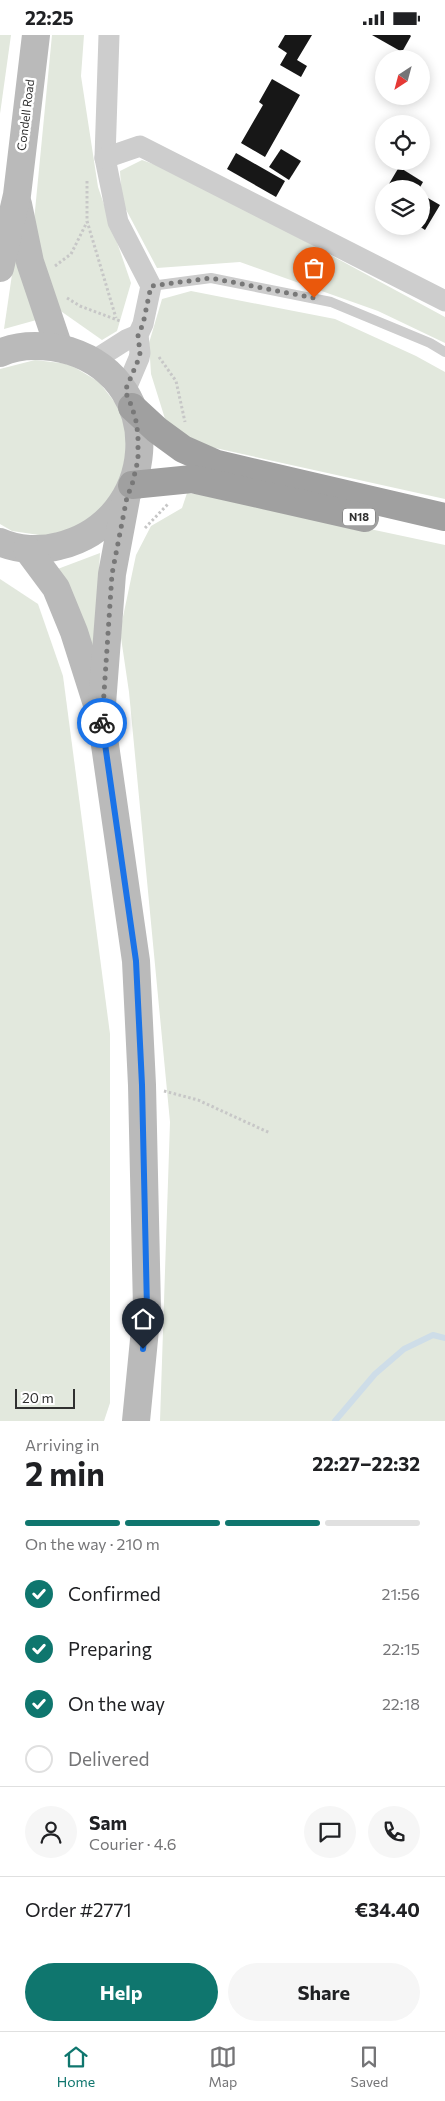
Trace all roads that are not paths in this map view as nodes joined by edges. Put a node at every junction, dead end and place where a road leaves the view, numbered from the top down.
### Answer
1 (36, 35) edge
2 (108, 35) edge
3 (105, 158) junction
4 (17, 195) junction
5 (0, 268) edge
6 (151, 286) junction
7 (445, 301) edge
8 (138, 335) junction
9 (59, 348) junction
10 (445, 352) edge
11 (0, 353) edge
12 (93, 361) junction
13 (129, 399) junction
14 (129, 491) junction
15 (445, 517) edge
16 (445, 536) edge
17 (0, 542) edge
18 (27, 549) junction
19 (101, 717) junction
20 (136, 1421) edge

1 - 4 main road, Condell Road
2 - 3 street
3 - 6 street
3 - 7 street
4 - 5 main road
4 - 9 main road
6 - 8 street
6 - 10 lane
8 - 12 street
8 - 13 street
9 - 11 main road
9 - 12 main road
12 - 13 main road
13 - 14 main road
13 - 15 highway, N18
14 - 16 highway, N18
14 - 18 main road
14 - 19 main road
17 - 18 main road
18 - 19 main road
19 - 20 main road

